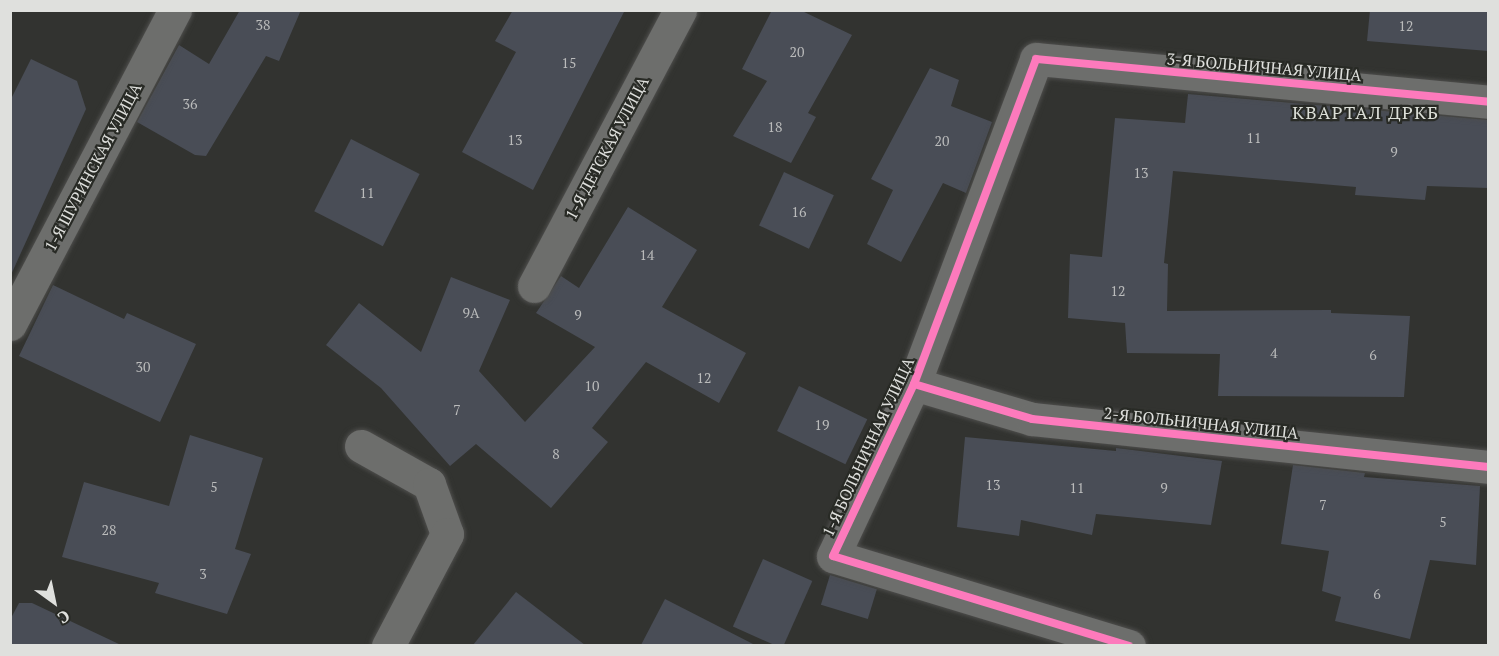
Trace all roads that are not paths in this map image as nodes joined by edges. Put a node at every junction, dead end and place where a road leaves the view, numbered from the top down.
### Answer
1 (176, 10) edge
2 (680, 10) edge
3 (1036, 59) joint
4 (1488, 102) edge
5 (534, 286) dead end
6 (10, 324) edge
7 (914, 384) junction
8 (361, 446) dead end
9 (1488, 467) edge
10 (388, 645) edge
11 (1129, 645) edge

1 - 6 street, 1-Я ШУРИНСКАЯ УЛИЦА
2 - 5 street, 1-Я ДЕТСКАЯ УЛИЦА
3 - 4 street, 3-Я БОЛЬНИЧНАЯ УЛИЦА
3 - 7 street, 1-Я БОЛЬНИЧНАЯ УЛИЦА
7 - 9 street, 2-Я БОЛЬНИЧНАЯ УЛИЦА
7 - 11 street, 1-Я БОЛЬНИЧНАЯ УЛИЦА
8 - 10 street

